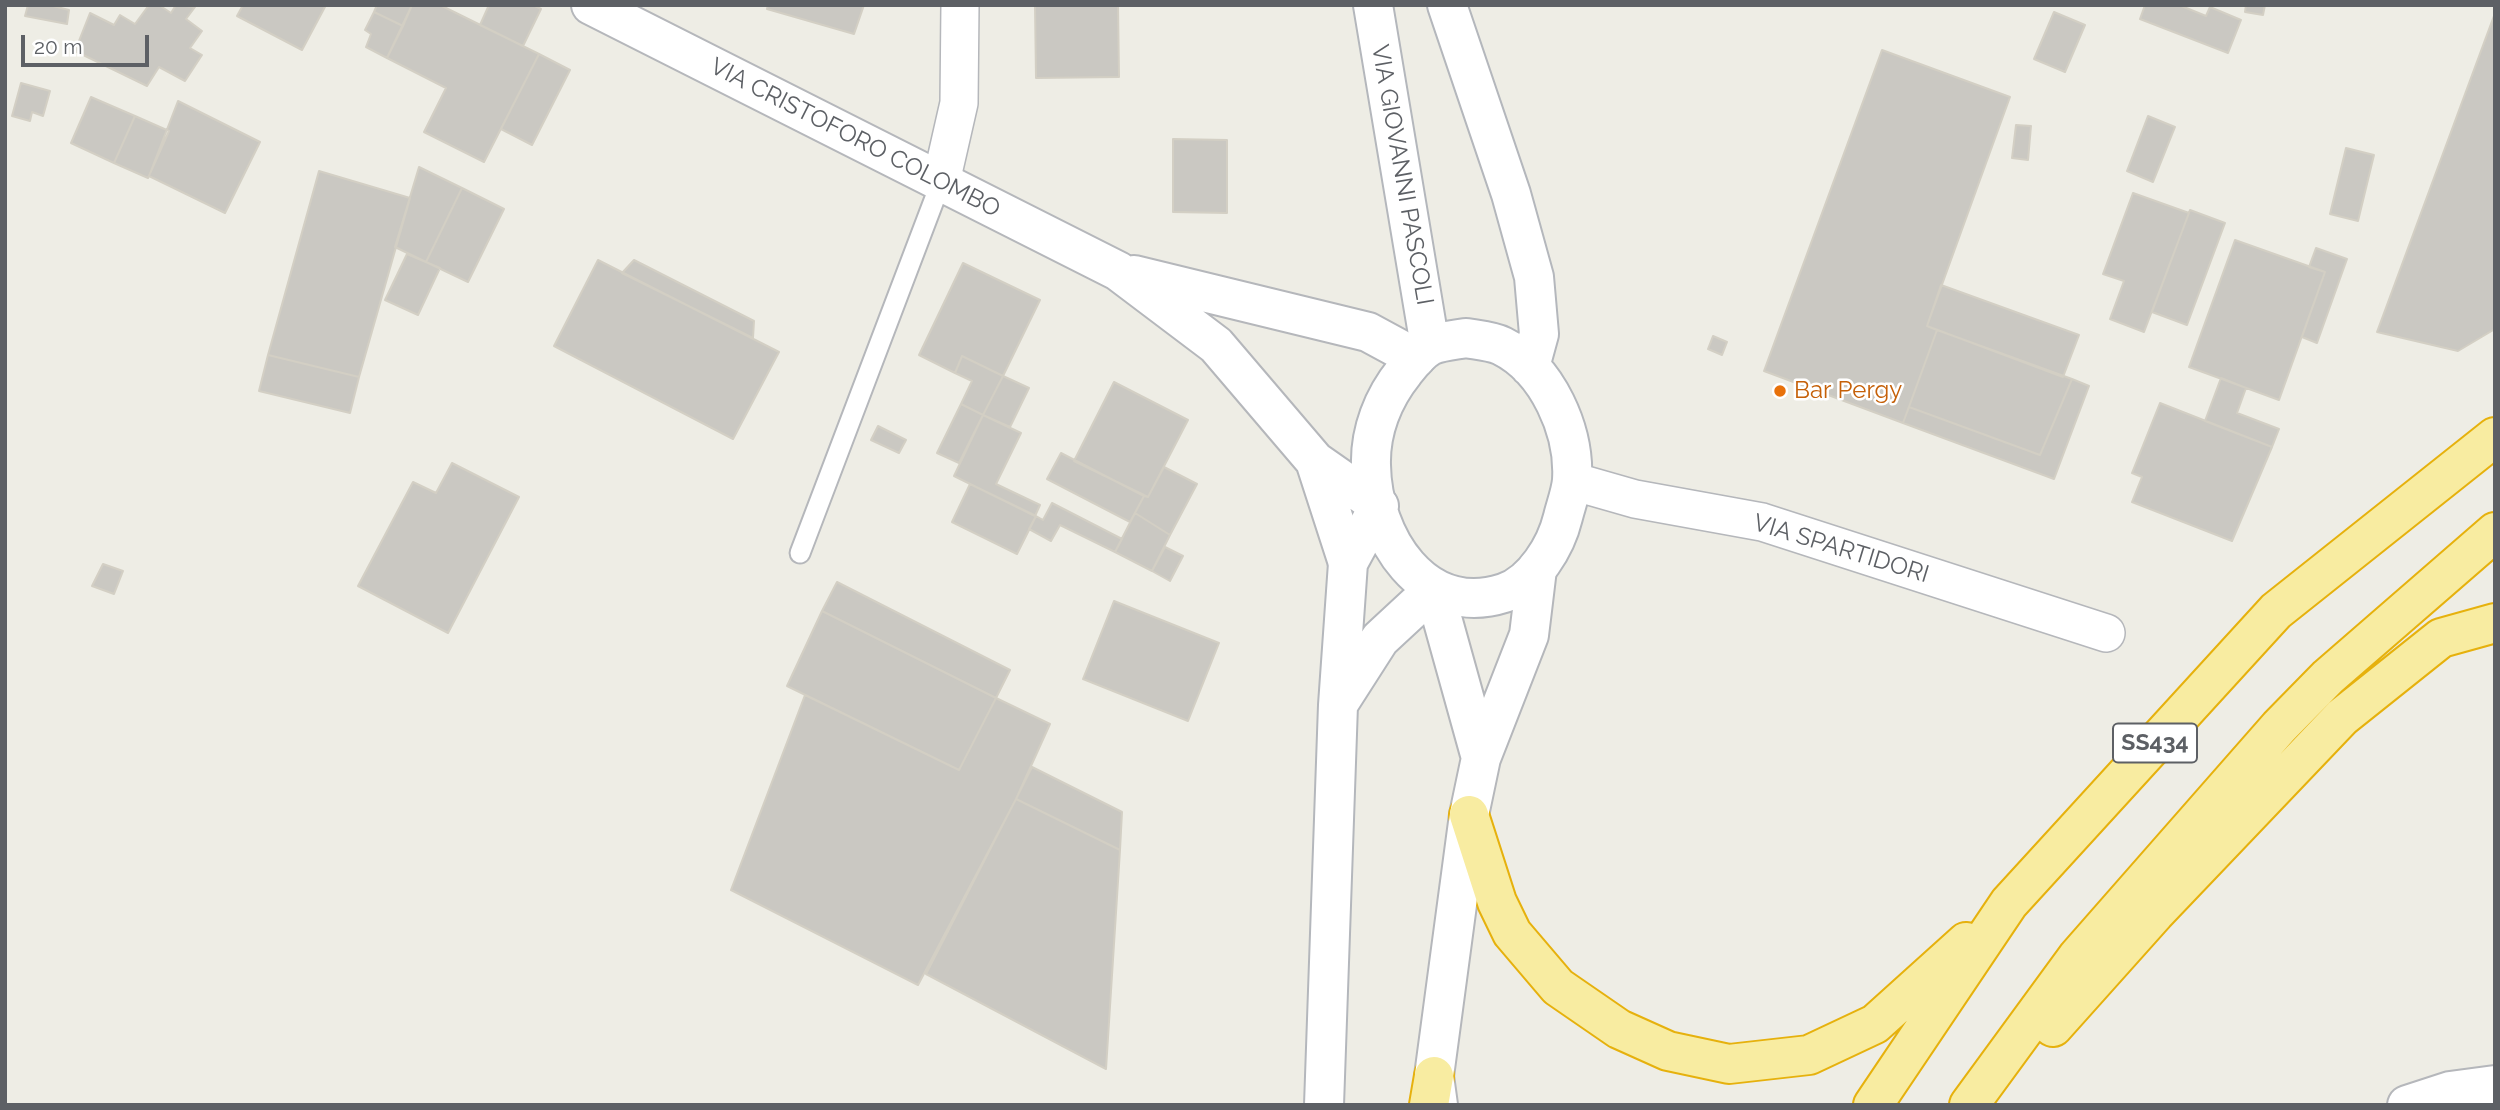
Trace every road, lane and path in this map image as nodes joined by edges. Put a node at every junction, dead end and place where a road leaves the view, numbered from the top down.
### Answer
1 (591, 5) edge
2 (960, 5) edge
3 (1373, 5) edge
4 (1447, 5) edge
5 (941, 181) junction
6 (1118, 271) junction
7 (1423, 352) junction
8 (1530, 368) junction
9 (2495, 437) edge
10 (1315, 461) junction
11 (1572, 481) junction
12 (1378, 505) junction
13 (2495, 532) edge
14 (800, 553) dead end
15 (1348, 563) junction
16 (1537, 569) junction
17 (1434, 589) junction
18 (2495, 623) edge
19 (2106, 633) dead end
20 (1338, 705) junction
21 (1481, 758) junction
22 (1469, 815) junction
23 (2009, 903) junction
24 (2495, 1085) edge
25 (1434, 1095) edge
26 (1324, 1105) edge
27 (1873, 1105) edge
28 (1969, 1105) edge
29 (1984, 1105) edge
30 (2407, 1105) edge

1 - 5 main road, VIA CRISTOFORO COLOMBO
2 - 5 street
3 - 7 main road, VIA GIOVANNI PASCOLI
4 - 8 main road
5 - 6 main road, VIA CRISTOFORO COLOMBO
5 - 14 lane
6 - 7 main road, VIA CRISTOFORO COLOMBO
6 - 10 main road, VIA CRISTOFORO COLOMBO
7 - 8 main road
7 - 12 main road
8 - 11 main road
9 - 23 highway, SS434
10 - 12 main road, VIA CRISTOFORO COLOMBO
10 - 15 main road
11 - 16 main road
11 - 19 street, VIA SPARTIDORI
12 - 15 main road
12 - 17 main road
13 - 28 highway
15 - 20 main road
16 - 17 main road
16 - 21 main road
17 - 20 main road
17 - 21 main road
18 - 29 highway
20 - 26 main road
21 - 22 main road
22 - 23 highway
22 - 25 main road
23 - 27 highway, SS434
24 - 30 main road

